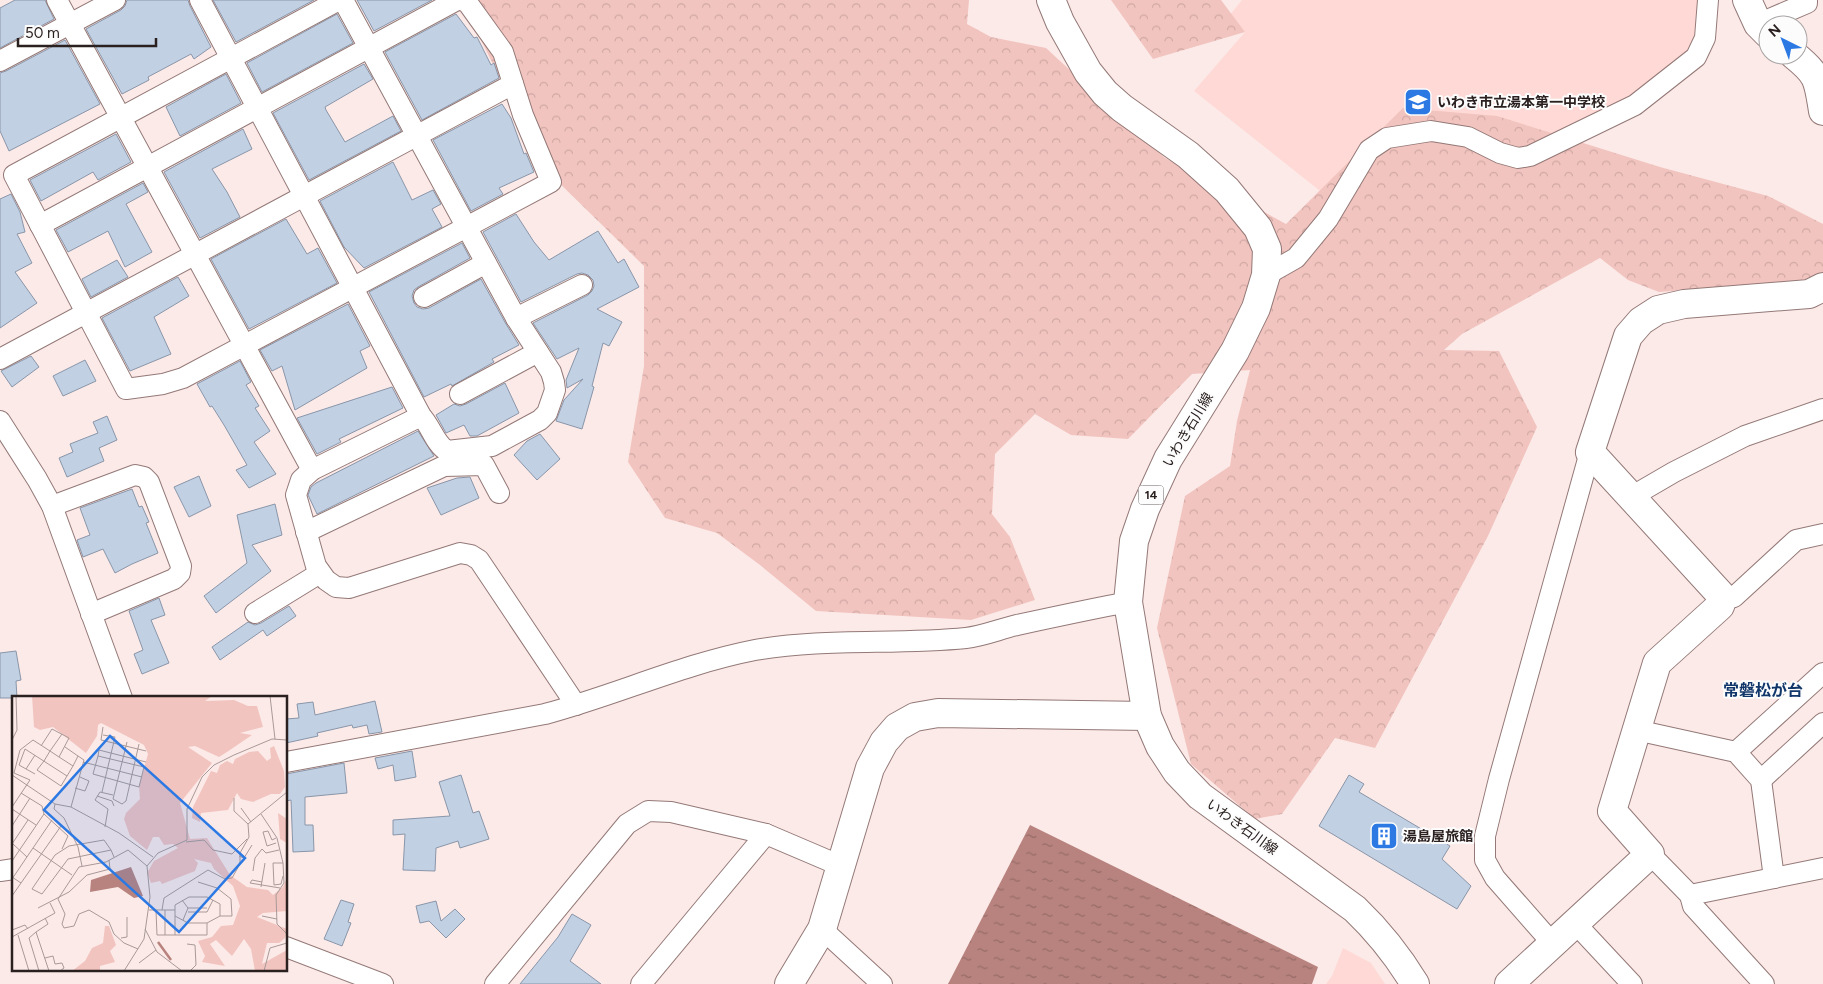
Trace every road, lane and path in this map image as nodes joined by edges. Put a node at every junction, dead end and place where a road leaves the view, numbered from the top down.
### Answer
1 (57, 0) edge
2 (115, 0) edge
3 (200, 0) edge
4 (339, 0) edge
5 (343, 0) edge
6 (459, 0) edge
7 (1051, 0) edge
8 (1708, 0) edge
9 (1807, 0) edge
10 (1772, 15) edge
11 (70, 24) junction
12 (369, 48) junction
13 (231, 58) junction
14 (0, 61) edge
15 (1806, 65) edge
16 (513, 84) junction
17 (258, 108) junction
18 (1823, 111) edge
19 (120, 118) junction
20 (417, 136) junction
21 (147, 167) junction
22 (304, 196) junction
23 (40, 225) junction
24 (466, 227) junction
25 (195, 254) junction
26 (486, 264) junction
27 (1266, 275) junction
28 (582, 285) dead end
29 (353, 287) junction
30 (1823, 287) edge
31 (424, 297) dead end
32 (86, 313) junction
33 (516, 318) junction
34 (244, 345) junction
35 (538, 352) junction
36 (0, 359) edge
37 (460, 394) dead end
38 (1823, 409) edge
39 (421, 416) junction
40 (0, 421) edge
41 (1590, 452) junction
42 (312, 470) junction
43 (499, 493) dead end
44 (1631, 497) junction
45 (52, 506) junction
46 (306, 532) junction
47 (1823, 534) edge
48 (320, 572) junction
49 (1722, 600) junction
50 (1128, 602) junction
51 (255, 613) dead end
52 (91, 614) junction
53 (1823, 673) edge
54 (121, 696) edge
55 (576, 705) junction
56 (1147, 716) junction
57 (1823, 723) edge
58 (1636, 730) junction
59 (1736, 752) junction
60 (288, 762) edge
61 (1761, 780) junction
62 (766, 834) junction
63 (1650, 854) junction
64 (841, 866) junction
65 (1823, 868) edge
66 (1774, 878) junction
67 (1690, 895) junction
68 (1575, 924) junction
69 (822, 929) junction
70 (1553, 944) junction
71 (288, 948) edge
72 (383, 984) edge
73 (495, 984) edge
74 (641, 984) edge
75 (789, 984) edge
76 (882, 984) edge
77 (1415, 984) edge
78 (1510, 984) edge
79 (1632, 984) edge
80 (1764, 984) edge

1 - 11 street
2 - 11 street
3 - 13 street
4 - 13 street
5 - 12 street
6 - 12 street
6 - 16 street
7 - 27 street, いわき石川線 / 14
8 - 27 street
9 - 10 street
11 - 14 street
11 - 19 street
12 - 17 street
12 - 20 street
13 - 17 street
13 - 19 street
15 - 18 street
16 - 20 street
16 - 24 street
17 - 21 street
17 - 22 street
19 - 21 street
19 - 23 street
20 - 22 street
20 - 24 street
21 - 23 street
21 - 25 street
22 - 25 street
22 - 29 street
23 - 32 street
24 - 26 street
24 - 29 street
25 - 32 street
25 - 34 street
26 - 31 street
26 - 33 street
27 - 50 street, いわき石川線 / 14
28 - 33 street
29 - 34 street
29 - 39 street
30 - 41 street
32 - 34 street
32 - 36 street
33 - 35 street
34 - 42 street
35 - 37 street
35 - 39 street
38 - 44 street
39 - 42 street
40 - 45 street
41 - 44 street
41 - 70 street
42 - 46 street
43 - 46 street
44 - 49 street
45 - 52 street
45 - 52 street
46 - 48 street
47 - 49 street
48 - 51 street
48 - 55 street
49 - 58 street
50 - 55 street
50 - 56 street, いわき石川線 / 14
52 - 54 street
53 - 59 street
55 - 60 street
56 - 64 street
56 - 77 street, いわき石川線 / 14
57 - 61 street
58 - 59 street
58 - 63 street
59 - 61 street
61 - 66 street
62 - 64 street
62 - 73 street
62 - 74 street
63 - 67 street
63 - 68 street
64 - 69 street
65 - 66 street
66 - 67 street
67 - 80 street
68 - 70 street
68 - 79 street
69 - 75 street
69 - 76 street
70 - 78 street
71 - 72 street

